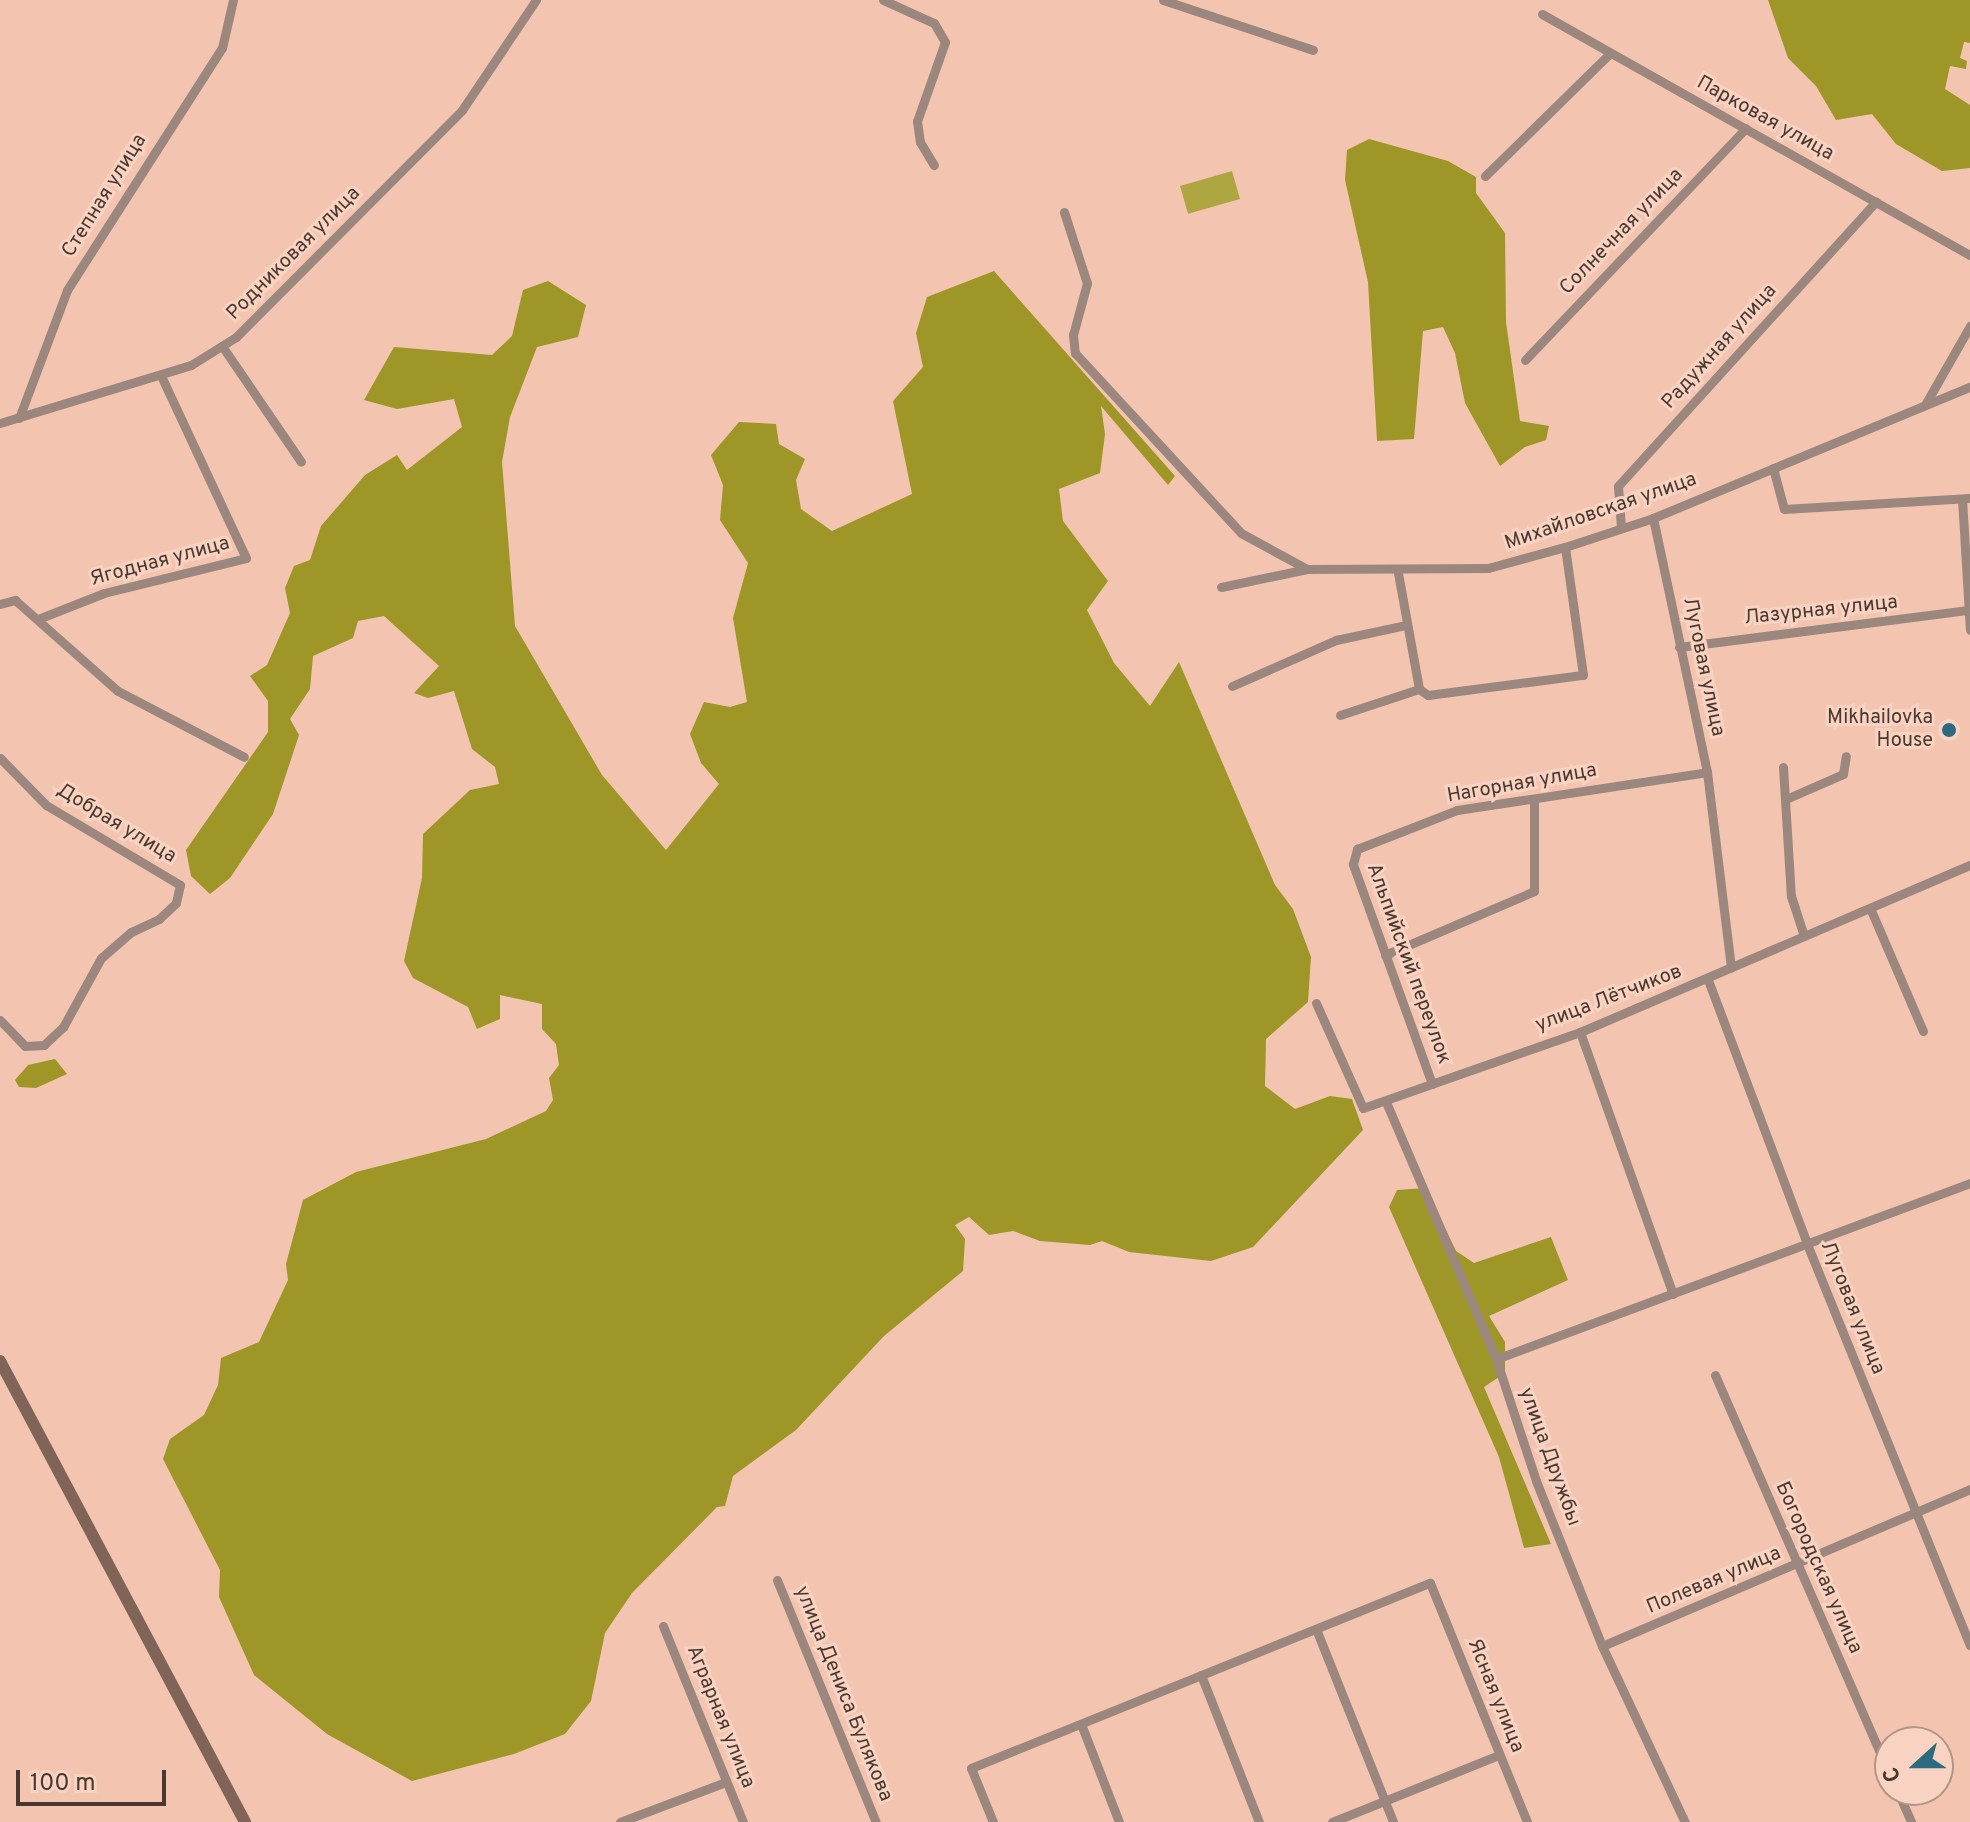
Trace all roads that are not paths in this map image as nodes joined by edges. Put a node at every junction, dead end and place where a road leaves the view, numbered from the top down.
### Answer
1 (233, 0) edge
2 (536, 0) edge
3 (883, 0) edge
4 (1163, 0) edge
5 (1180, 3) edge
6 (1542, 14) dead end
7 (1313, 50) dead end
8 (1610, 53) junction
9 (1746, 128) junction
10 (934, 165) dead end
11 (1485, 176) dead end
12 (1876, 201) junction
13 (1064, 212) dead end
14 (1970, 255) edge
15 (1970, 326) edge
16 (222, 346) junction
17 (1525, 360) dead end
18 (161, 376) junction
19 (1970, 387) edge
20 (1926, 403) junction
21 (19, 418) junction
22 (0, 423) edge
23 (301, 462) dead end
24 (1773, 468) junction
25 (1966, 498) edge
26 (1653, 518) junction
27 (1621, 528) junction
28 (1565, 547) junction
29 (1307, 569) junction
30 (1398, 573) junction
31 (1221, 587) dead end
32 (0, 604) edge
33 (1967, 610) junction
34 (38, 619) junction
35 (1406, 625) junction
36 (1970, 630) edge
37 (1679, 647) junction
38 (1232, 686) dead end
39 (1419, 689) junction
40 (1340, 715) dead end
41 (1846, 756) dead end
42 (244, 757) dead end
43 (0, 758) edge
44 (1783, 767) dead end
45 (1707, 772) junction
46 (1534, 799) junction
47 (1786, 799) junction
48 (1352, 856) joint
49 (1970, 865) edge
50 (1870, 908) junction
51 (1804, 936) junction
52 (1385, 955) junction
53 (1731, 968) junction
54 (1708, 980) junction
55 (1316, 1003) dead end
56 (0, 1020) edge
57 (1923, 1031) dead end
58 (1580, 1032) junction
59 (1432, 1084) junction
60 (1386, 1102) junction
61 (1970, 1183) edge
62 (1807, 1244) junction
63 (1673, 1294) junction
64 (1496, 1359) junction
65 (0, 1361) edge
66 (1715, 1375) dead end
67 (1970, 1489) edge
68 (1914, 1513) junction
69 (1796, 1566) junction
70 (777, 1580) dead end
71 (663, 1626) dead end
72 (1316, 1629) junction
73 (1970, 1645) edge
74 (1602, 1646) junction
75 (1201, 1675) junction
76 (1081, 1724) junction
77 (1874, 1739) edge
78 (1499, 1755) junction
79 (726, 1782) junction
80 (1385, 1802) junction
81 (245, 1822) edge
82 (620, 1822) edge
83 (743, 1822) edge
84 (876, 1822) edge
85 (993, 1822) edge
86 (1119, 1822) edge
87 (1259, 1822) edge
88 (1332, 1822) edge
89 (1393, 1822) edge
90 (1527, 1822) edge
91 (1685, 1822) edge

1 - 21 street, Степная улица
2 - 16 street, Родниковая улица
3 - 10 street
4 - 5 street
5 - 7 street
6 - 8 street, Парковая улица
8 - 9 street, Парковая улица
8 - 11 street
9 - 12 street, Парковая улица
9 - 17 street, Солнечная улица
12 - 14 street, Парковая улица
12 - 27 street, Радужная улица
13 - 29 street, Михайловская улица
15 - 20 street
16 - 18 street, Родниковая улица
16 - 23 street
18 - 21 street, Родниковая улица
18 - 34 street, Ягодная улица
19 - 20 street, Михайловская улица
20 - 24 street, Михайловская улица
21 - 22 street, Родниковая улица
24 - 25 street
24 - 26 street, Михайловская улица
25 - 33 street
26 - 27 street, Михайловская улица
26 - 37 street, Луговая улица
27 - 28 street, Михайловская улица
28 - 30 street, Михайловская улица
28 - 39 street
29 - 30 street, Михайловская улица
29 - 31 street
30 - 35 street
32 - 34 street
33 - 36 street
33 - 37 street, Лазурная улица
34 - 42 street
35 - 38 street
35 - 39 street
37 - 45 street, Луговая улица
39 - 40 street
41 - 47 street
43 - 56 street, Добрая улица
44 - 47 street
45 - 46 street, Нагорная улица
45 - 53 street, Луговая улица
46 - 48 street, Нагорная улица
46 - 52 street
47 - 51 street
48 - 52 street, Альпийский переулок
49 - 50 street, улица Лётчиков
50 - 51 street, улица Лётчиков
50 - 57 street
51 - 53 street, улица Лётчиков
52 - 59 street, Альпийский переулок
53 - 54 street, улица Лётчиков
54 - 58 street, улица Лётчиков
54 - 62 street, Луговая улица
55 - 60 street
58 - 59 street, улица Лётчиков
58 - 63 street
59 - 60 street, улица Лётчиков
60 - 64 street, улица Дружбы
61 - 62 street
62 - 63 street
62 - 68 street, Луговая улица
63 - 64 street
64 - 74 street, улица Дружбы
65 - 81 main road
66 - 69 street, Богородская улица
67 - 68 street, Полевая улица
68 - 69 street, Полевая улица
68 - 73 street, Луговая улица
69 - 74 street, Полевая улица
69 - 77 street, Богородская улица
70 - 84 street, улица Дениса Булякова
71 - 79 street, Аграрная улица
72 - 75 street
72 - 78 street, Ясная улица
72 - 80 street
74 - 91 street, улица Дружбы
75 - 76 street
75 - 87 street
76 - 85 street
76 - 86 street
78 - 80 street
78 - 90 street, Ясная улица
79 - 82 street
79 - 83 street, Аграрная улица
80 - 88 street
80 - 89 street

